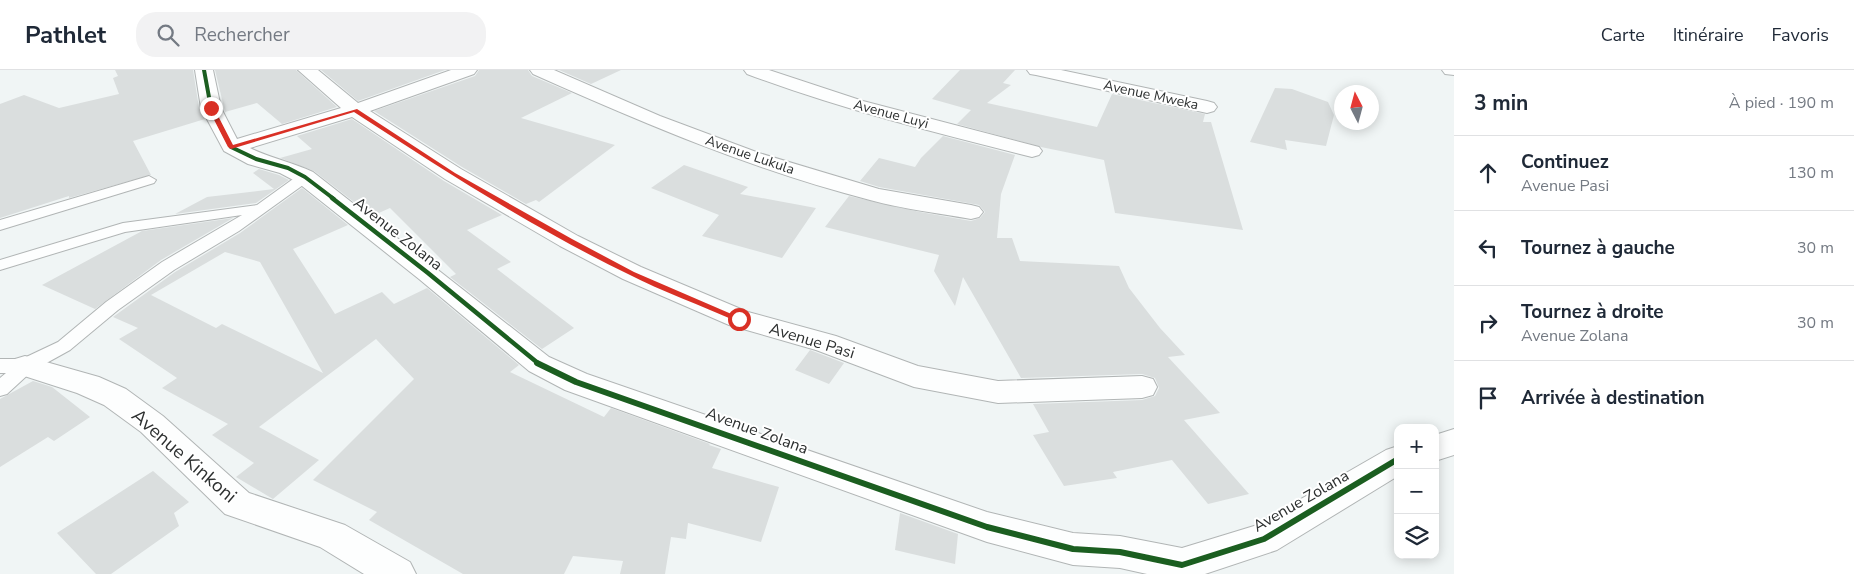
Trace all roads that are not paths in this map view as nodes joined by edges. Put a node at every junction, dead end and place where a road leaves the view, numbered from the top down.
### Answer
1 (204, 70) edge
2 (307, 70) edge
3 (468, 70) edge
4 (539, 70) edge
5 (753, 70) edge
6 (1036, 70) edge
7 (1207, 107) dead end
8 (355, 110) junction
9 (231, 147) junction
10 (1032, 151) dead end
11 (305, 177) junction
12 (149, 180) dead end
13 (259, 209) junction
14 (971, 212) dead end
15 (0, 225) edge
16 (0, 265) edge
17 (12, 366) edge
18 (1142, 387) dead end
19 (0, 389) edge
20 (1454, 442) edge
21 (1439, 447) edge
22 (1394, 460) edge
23 (1121, 563) edge
24 (398, 574) edge

1 - 9 street
2 - 8 street, Avenue Pasi
3 - 8 street
4 - 14 street, Avenue Lukula
5 - 10 street, Avenue Luyi
6 - 7 street, Avenue Mweka
8 - 9 street
8 - 18 street, Avenue Pasi
9 - 11 street, Avenue Zolana
11 - 13 lane
11 - 23 street, Avenue Zolana
12 - 15 lane
13 - 16 lane
13 - 17 lane
17 - 19 lane
17 - 24 street, Avenue Kinkoni
20 - 21 street
22 - 23 street, Avenue Zolana

